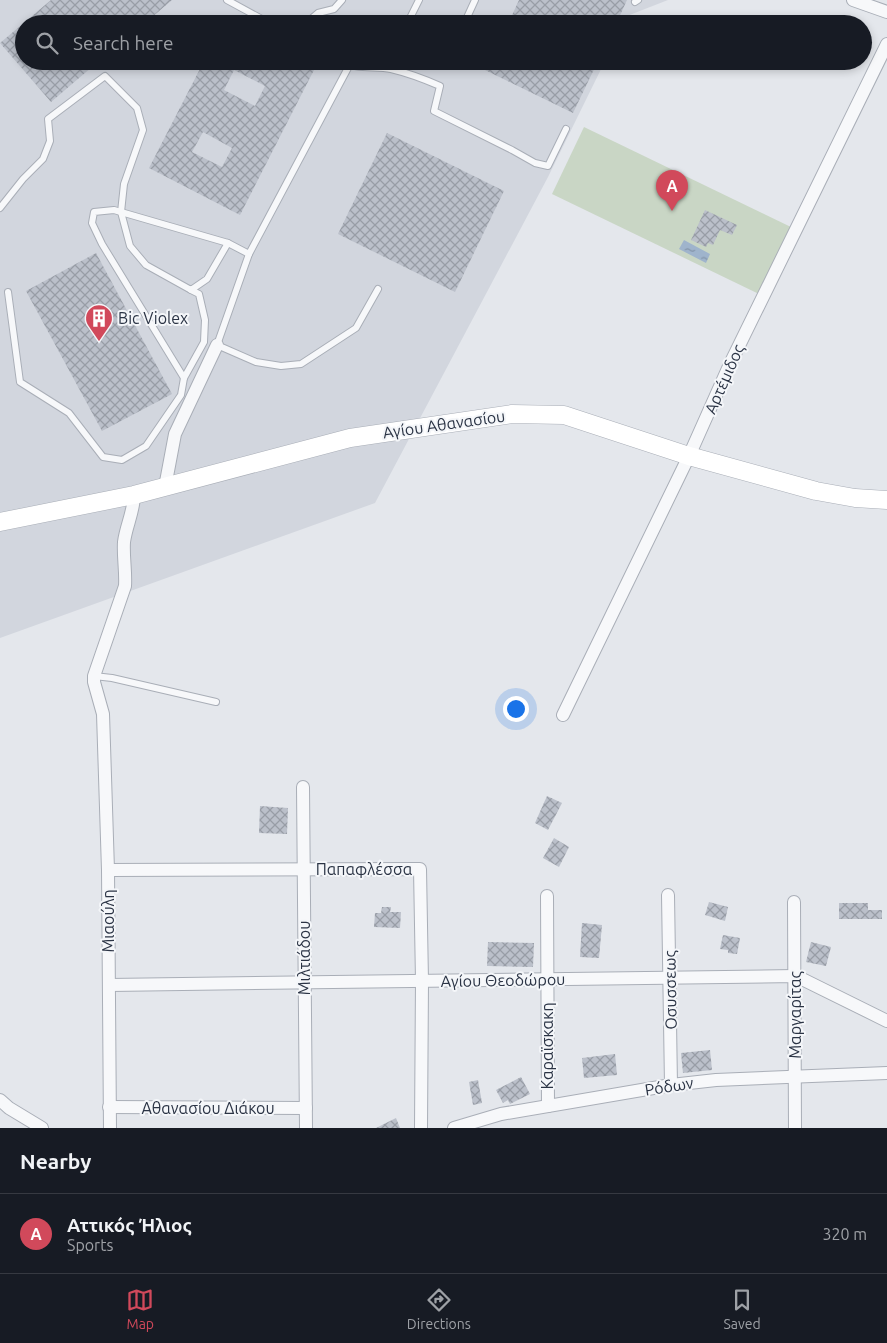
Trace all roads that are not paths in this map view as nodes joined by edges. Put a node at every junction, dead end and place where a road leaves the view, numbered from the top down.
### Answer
1 (227, 0) edge
2 (342, 0) edge
3 (419, 0) edge
4 (476, 0) edge
5 (853, 0) edge
6 (887, 12) edge
7 (254, 15) edge
8 (316, 15) edge
9 (412, 15) edge
10 (468, 15) edge
11 (887, 44) edge
12 (349, 70) edge
13 (393, 70) edge
14 (566, 129) dead end
15 (0, 208) edge
16 (120, 212) junction
17 (228, 243) junction
18 (248, 254) junction
19 (378, 289) dead end
20 (191, 290) junction
21 (8, 292) dead end
22 (218, 345) junction
23 (184, 378) junction
24 (690, 456) junction
25 (165, 487) junction
26 (134, 495) junction
27 (887, 500) edge
28 (0, 522) edge
29 (94, 676) junction
30 (216, 702) dead end
31 (563, 715) dead end
32 (303, 787) dead end
33 (303, 869) junction
34 (108, 870) junction
35 (668, 895) dead end
36 (547, 896) dead end
37 (794, 902) dead end
38 (796, 976) junction
39 (669, 977) junction
40 (547, 979) junction
41 (422, 981) junction
42 (304, 982) junction
43 (109, 985) junction
44 (887, 1021) edge
45 (887, 1072) edge
46 (796, 1077) junction
47 (671, 1085) junction
48 (0, 1100) edge
49 (548, 1106) junction
50 (110, 1107) junction
51 (306, 1108) junction
52 (42, 1128) edge
53 (110, 1128) edge
54 (306, 1128) edge
55 (421, 1128) edge
56 (454, 1128) edge
57 (795, 1128) edge

1 - 7 lane
2 - 8 lane
3 - 9 lane
4 - 10 lane
5 - 6 street
11 - 24 street, Αρτέμιδος
12 - 18 lane
13 - 14 lane
15 - 16 lane
16 - 17 lane
16 - 20 lane
16 - 23 lane
17 - 18 lane
17 - 20 lane
18 - 22 lane
19 - 22 lane
20 - 23 lane
21 - 23 lane
22 - 25 street
24 - 25 street, Αγίου Αθανασίου
24 - 27 street, Αγίου Αθανασίου
24 - 31 street, Αρτέμιδος
25 - 26 street, Αγίου Αθανασίου
26 - 28 street, Αγίου Αθανασίου
26 - 29 street
29 - 30 lane
29 - 34 street, Μιαούλη
32 - 33 street, Μιλτιάδου
33 - 34 street, Παπαφλέσσα
33 - 41 street, Παπαφλέσσα
33 - 42 street, Μιλτιάδου
34 - 43 street, Μιαούλη
35 - 39 street, Οσυσσεως
36 - 40 street, Καραϊσκακη
37 - 38 street, Μαργαρίτας
38 - 39 street, Αγίου Θεοδώρου
38 - 44 street, Αγίου Θεοδώρου
38 - 46 street, Μαργαρίτας
39 - 40 street, Αγίου Θεοδώρου
39 - 47 street, Οσυσσεως
40 - 41 street, Αγίου Θεοδώρου
40 - 49 street, Καραϊσκακη
41 - 42 street, Αγίου Θεοδώρου
41 - 55 street, Παπαφλέσσα
42 - 43 street, Αγίου Θεοδώρου
42 - 51 street, Μιλτιάδου
43 - 50 street, Μιαούλη
45 - 46 street, Ρόδων
46 - 47 street, Ρόδων
46 - 57 street, Μαργαρίτας
47 - 49 street, Ρόδων
48 - 52 street
49 - 56 street, Ρόδων
50 - 51 street, Αθανασίου Διάκου
50 - 53 street, Μιαούλη
51 - 54 street, Μιλτιάδου

